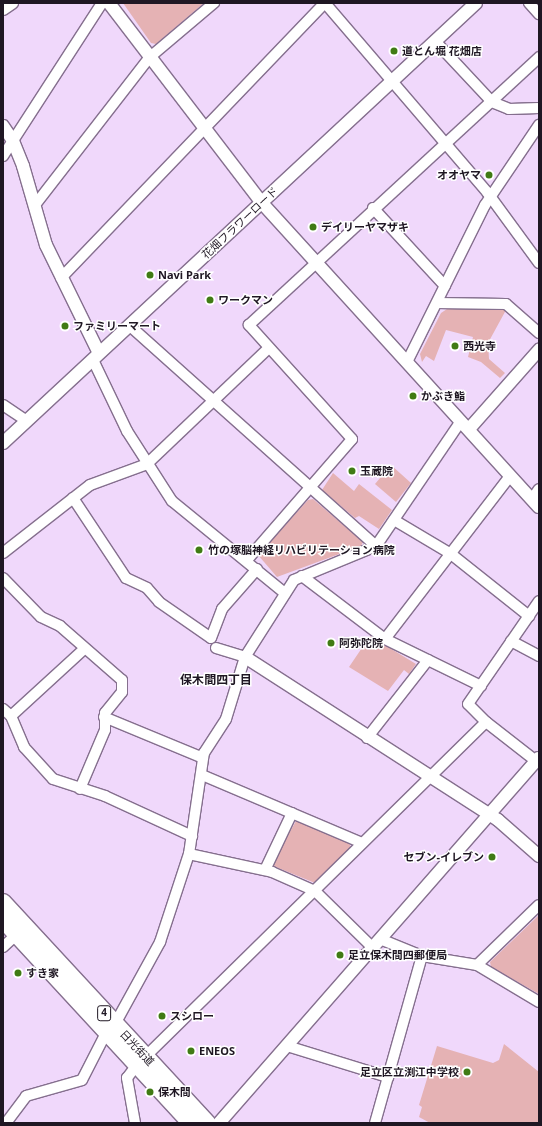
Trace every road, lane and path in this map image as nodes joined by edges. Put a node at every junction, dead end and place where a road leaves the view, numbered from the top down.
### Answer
1 (12, 3) edge
2 (102, 3) edge
3 (109, 3) edge
4 (214, 3) edge
5 (325, 3) edge
6 (529, 3) edge
7 (473, 4) edge
8 (3, 9) edge
9 (539, 14) edge
10 (435, 41) junction
11 (150, 57) junction
12 (539, 57) edge
13 (394, 80) junction
14 (492, 102) junction
15 (539, 108) edge
16 (539, 125) edge
17 (3, 126) edge
18 (204, 129) junction
19 (14, 141) junction
20 (535, 141) edge
21 (445, 142) junction
22 (3, 156) edge
23 (490, 197) junction
24 (262, 203) junction
25 (35, 205) junction
26 (373, 208) junction
27 (315, 262) junction
28 (539, 263) edge
29 (61, 278) junction
30 (445, 286) junction
31 (437, 303) junction
32 (130, 326) junction
33 (539, 332) edge
34 (269, 348) junction
35 (539, 350) edge
36 (96, 356) junction
37 (407, 362) junction
38 (213, 400) junction
39 (3, 405) edge
40 (27, 421) junction
41 (465, 425) junction
42 (3, 443) edge
43 (147, 464) junction
44 (510, 476) junction
45 (310, 487) junction
46 (539, 489) edge
47 (73, 498) junction
48 (535, 503) edge
49 (394, 520) junction
50 (376, 546) junction
51 (3, 553) edge
52 (451, 554) junction
53 (247, 560) junction
54 (257, 569) junction
55 (302, 576) junction
56 (3, 578) edge
57 (285, 593) junction
58 (539, 601) edge
59 (529, 616) junction
60 (385, 639) junction
61 (511, 641) junction
62 (216, 648) dead end
63 (84, 649) junction
64 (539, 656) edge
65 (245, 657) junction
66 (428, 660) junction
67 (481, 686) junction
68 (7, 713) edge
69 (104, 717) junction
70 (486, 722) junction
71 (367, 738) junction
72 (203, 758) junction
73 (538, 760) edge
74 (202, 776) junction
75 (430, 779) junction
76 (80, 789) junction
77 (292, 813) junction
78 (489, 816) junction
79 (192, 836) junction
80 (362, 843) junction
81 (188, 854) junction
82 (539, 856) edge
83 (265, 870) junction
84 (315, 890) junction
85 (3, 902) edge
86 (539, 905) edge
87 (3, 920) edge
88 (16, 935) junction
89 (376, 944) junction
90 (3, 947) edge
91 (422, 956) junction
92 (476, 965) junction
93 (539, 1002) edge
94 (110, 1029) junction
95 (287, 1046) junction
96 (141, 1061) junction
97 (388, 1077) junction
98 (6, 1123) edge
99 (135, 1123) edge
100 (190, 1123) edge
101 (208, 1123) edge
102 (219, 1123) edge
103 (375, 1123) edge

1 - 8 street
2 - 19 street
3 - 11 street
4 - 11 street
5 - 13 street
5 - 18 street
6 - 9 street
7 - 10 street, 花畑フラワーロード
10 - 13 street, 花畑フラワーロード
10 - 14 street
11 - 18 street
11 - 25 street
12 - 14 street
13 - 21 street
13 - 24 street, 花畑フラワーロード
14 - 15 street
14 - 21 street
16 - 20 street
17 - 19 street
18 - 24 street
18 - 29 street
19 - 22 street
19 - 25 street
20 - 23 street
21 - 23 street
21 - 26 street
23 - 28 street
23 - 30 street
24 - 27 street
24 - 32 street, 花畑フラワーロード
25 - 29 street
26 - 27 street
26 - 30 street
27 - 34 street
27 - 37 street
29 - 36 street
30 - 31 street
31 - 33 street
31 - 37 street
32 - 36 street, 花畑フラワーロード
32 - 38 street
34 - 38 street
34 - 45 street
35 - 41 street
36 - 40 street, 花畑フラワーロード
36 - 43 street
37 - 41 street
38 - 43 street
38 - 45 street
39 - 40 street
40 - 42 street, 花畑フラワーロード
41 - 44 street
41 - 49 street
43 - 47 street
43 - 53 street
44 - 48 street
44 - 52 street
45 - 50 street
45 - 53 street
46 - 48 street
47 - 51 street
47 - 54 street
49 - 50 street
49 - 52 street
50 - 55 street
52 - 59 street
52 - 60 street
53 - 54 street
54 - 57 street
55 - 57 street
55 - 60 street
56 - 63 street
57 - 65 street
58 - 59 street
59 - 61 street
60 - 66 street
61 - 64 street
61 - 67 street
62 - 65 street
63 - 68 street
63 - 69 street
65 - 71 street
65 - 72 street
66 - 67 street
66 - 71 street
67 - 70 street
68 - 76 street
69 - 72 street
69 - 76 street
70 - 73 street
70 - 75 street
71 - 75 street
72 - 74 street
73 - 78 street
74 - 77 street
74 - 79 street
75 - 78 street
75 - 80 street
76 - 79 street
77 - 80 street
77 - 83 street
78 - 82 street
78 - 89 street
79 - 81 street
80 - 84 street
81 - 83 street
81 - 94 street
83 - 84 street
84 - 89 street
84 - 96 street
85 - 94 highway, 日光街道 / 4
86 - 92 street
87 - 88 highway, 日光街道 / 4
88 - 90 street
88 - 94 highway, 日光街道 / 4
89 - 91 street
89 - 95 street
91 - 92 street
91 - 97 street
92 - 93 street
94 - 96 highway, 日光街道 / 4
94 - 98 street
95 - 97 street
95 - 102 street
96 - 99 street
96 - 100 highway, 日光街道 / 4
96 - 101 highway, 日光街道 / 4
97 - 103 street

